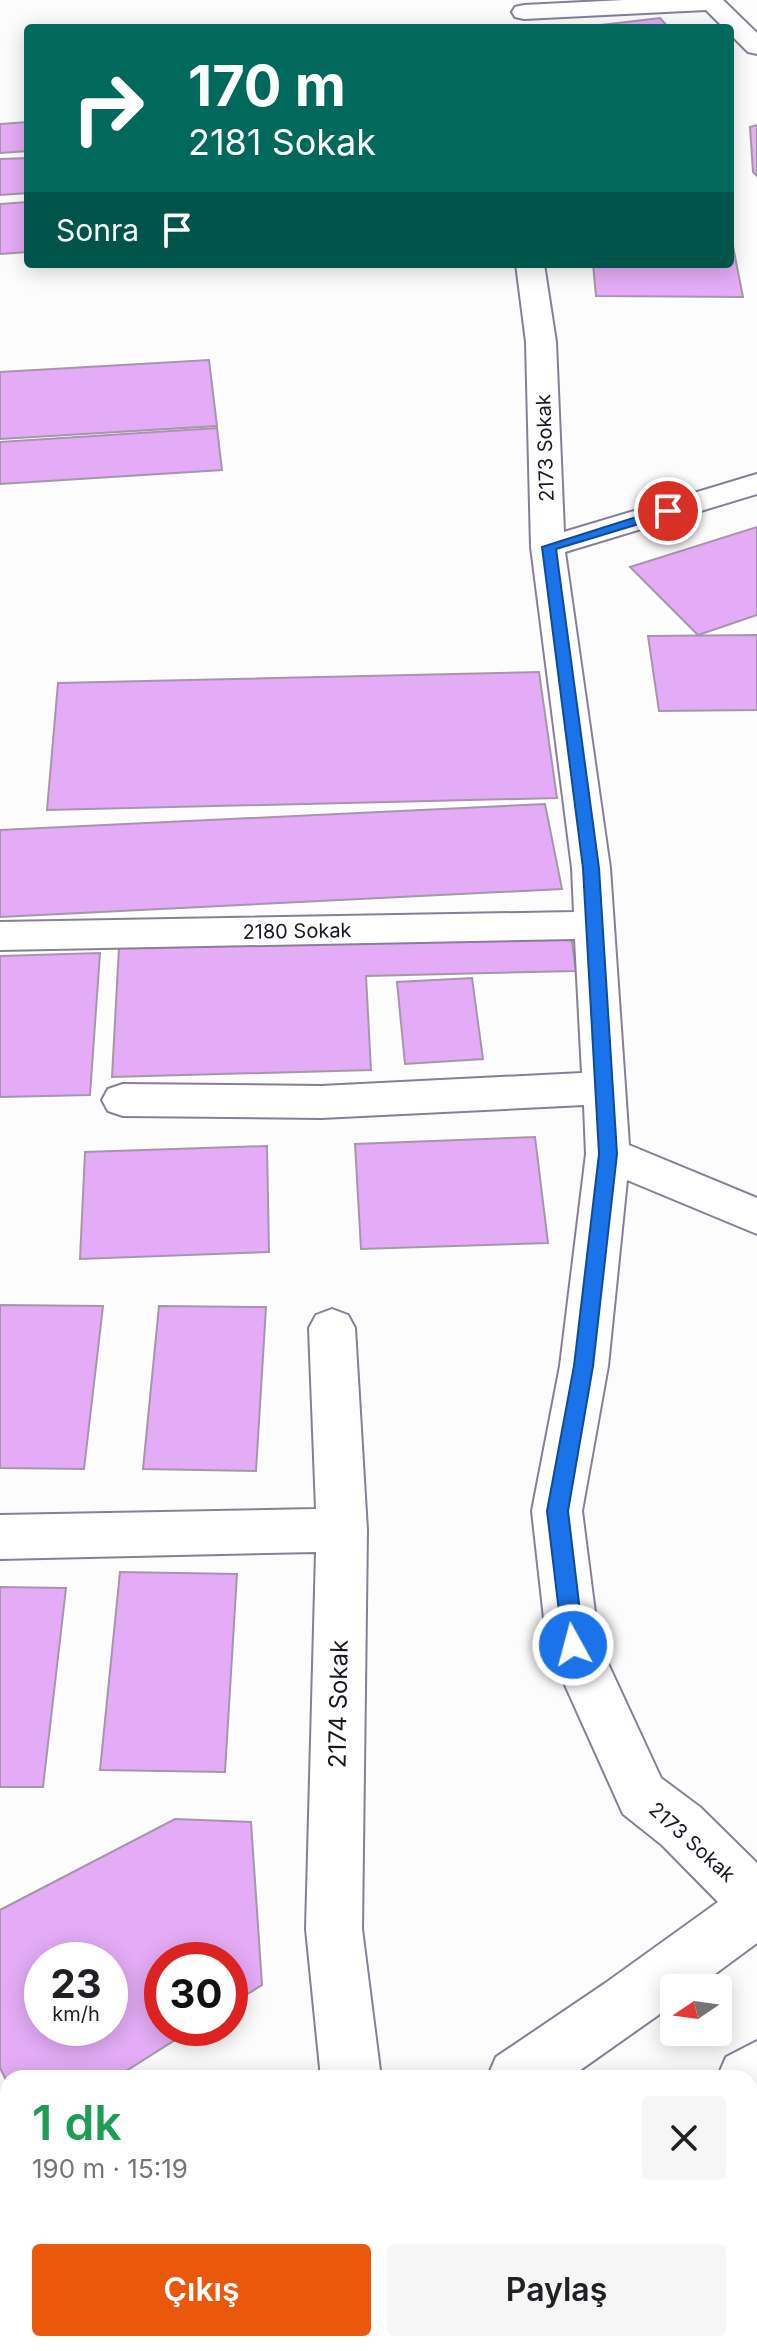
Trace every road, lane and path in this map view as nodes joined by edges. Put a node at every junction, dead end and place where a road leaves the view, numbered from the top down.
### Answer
1 (711, 2) edge
2 (524, 13) edge
3 (733, 24) edge
4 (734, 24) edge
5 (757, 47) edge
6 (531, 268) edge
7 (757, 484) edge
8 (548, 547) junction
9 (595, 925) junction
10 (0, 936) edge
11 (604, 1088) junction
12 (123, 1100) dead end
13 (608, 1154) junction
14 (757, 1217) edge
15 (332, 1328) dead end
16 (342, 1530) junction
17 (0, 1537) edge
18 (757, 1905) edge
19 (350, 2070) edge
20 (529, 2070) edge

1 - 2 street
1 - 3 street
4 - 5 street
6 - 8 street, 2173 Sokak
7 - 8 street
8 - 9 street, 2173 Sokak
9 - 10 street, 2180 Sokak
9 - 11 street, 2173 Sokak
11 - 12 street
11 - 13 street, 2173 Sokak
13 - 14 street
13 - 18 street, 2173 Sokak
15 - 16 street, 2174 Sokak
16 - 17 street
16 - 19 street, 2174 Sokak
18 - 20 street

